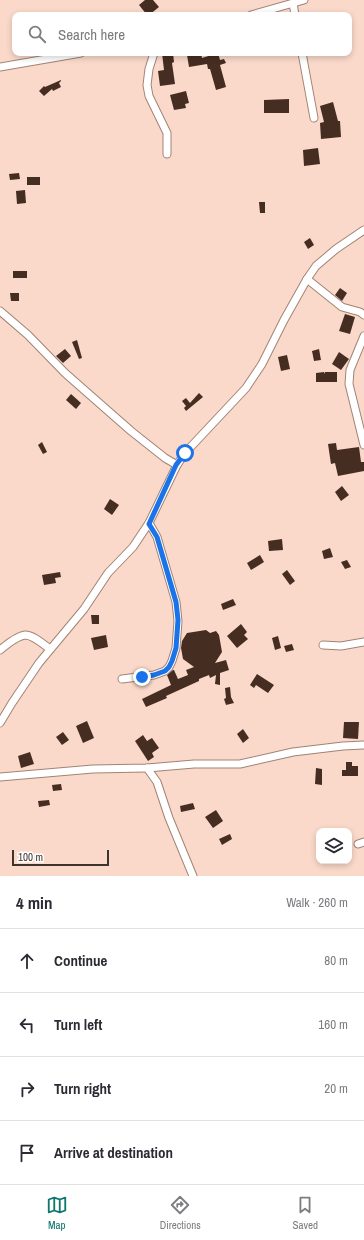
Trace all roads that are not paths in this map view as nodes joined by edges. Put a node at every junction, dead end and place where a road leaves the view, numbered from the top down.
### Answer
1 (304, 0) edge
2 (293, 3) junction
3 (262, 12) edge
4 (294, 12) edge
5 (64, 56) edge
6 (153, 56) edge
7 (303, 56) edge
8 (0, 67) edge
9 (314, 118) dead end
10 (167, 154) dead end
11 (364, 230) edge
12 (307, 279) junction
13 (0, 311) edge
14 (364, 315) edge
15 (364, 336) edge
16 (364, 445) edge
17 (176, 465) junction
18 (149, 524) junction
19 (364, 642) edge
20 (323, 645) dead end
21 (50, 649) junction
22 (0, 650) edge
23 (122, 679) dead end
24 (0, 723) edge
25 (364, 746) edge
26 (147, 768) junction
27 (0, 777) edge
28 (193, 876) edge

1 - 2 street
2 - 3 street
2 - 4 street
5 - 8 street
6 - 10 street
7 - 9 street
11 - 12 street
12 - 14 street
12 - 17 street
13 - 17 street
15 - 16 street
17 - 18 street
18 - 21 street
18 - 23 street
19 - 20 street
21 - 22 street
21 - 24 street
25 - 26 street
26 - 27 street
26 - 28 street

